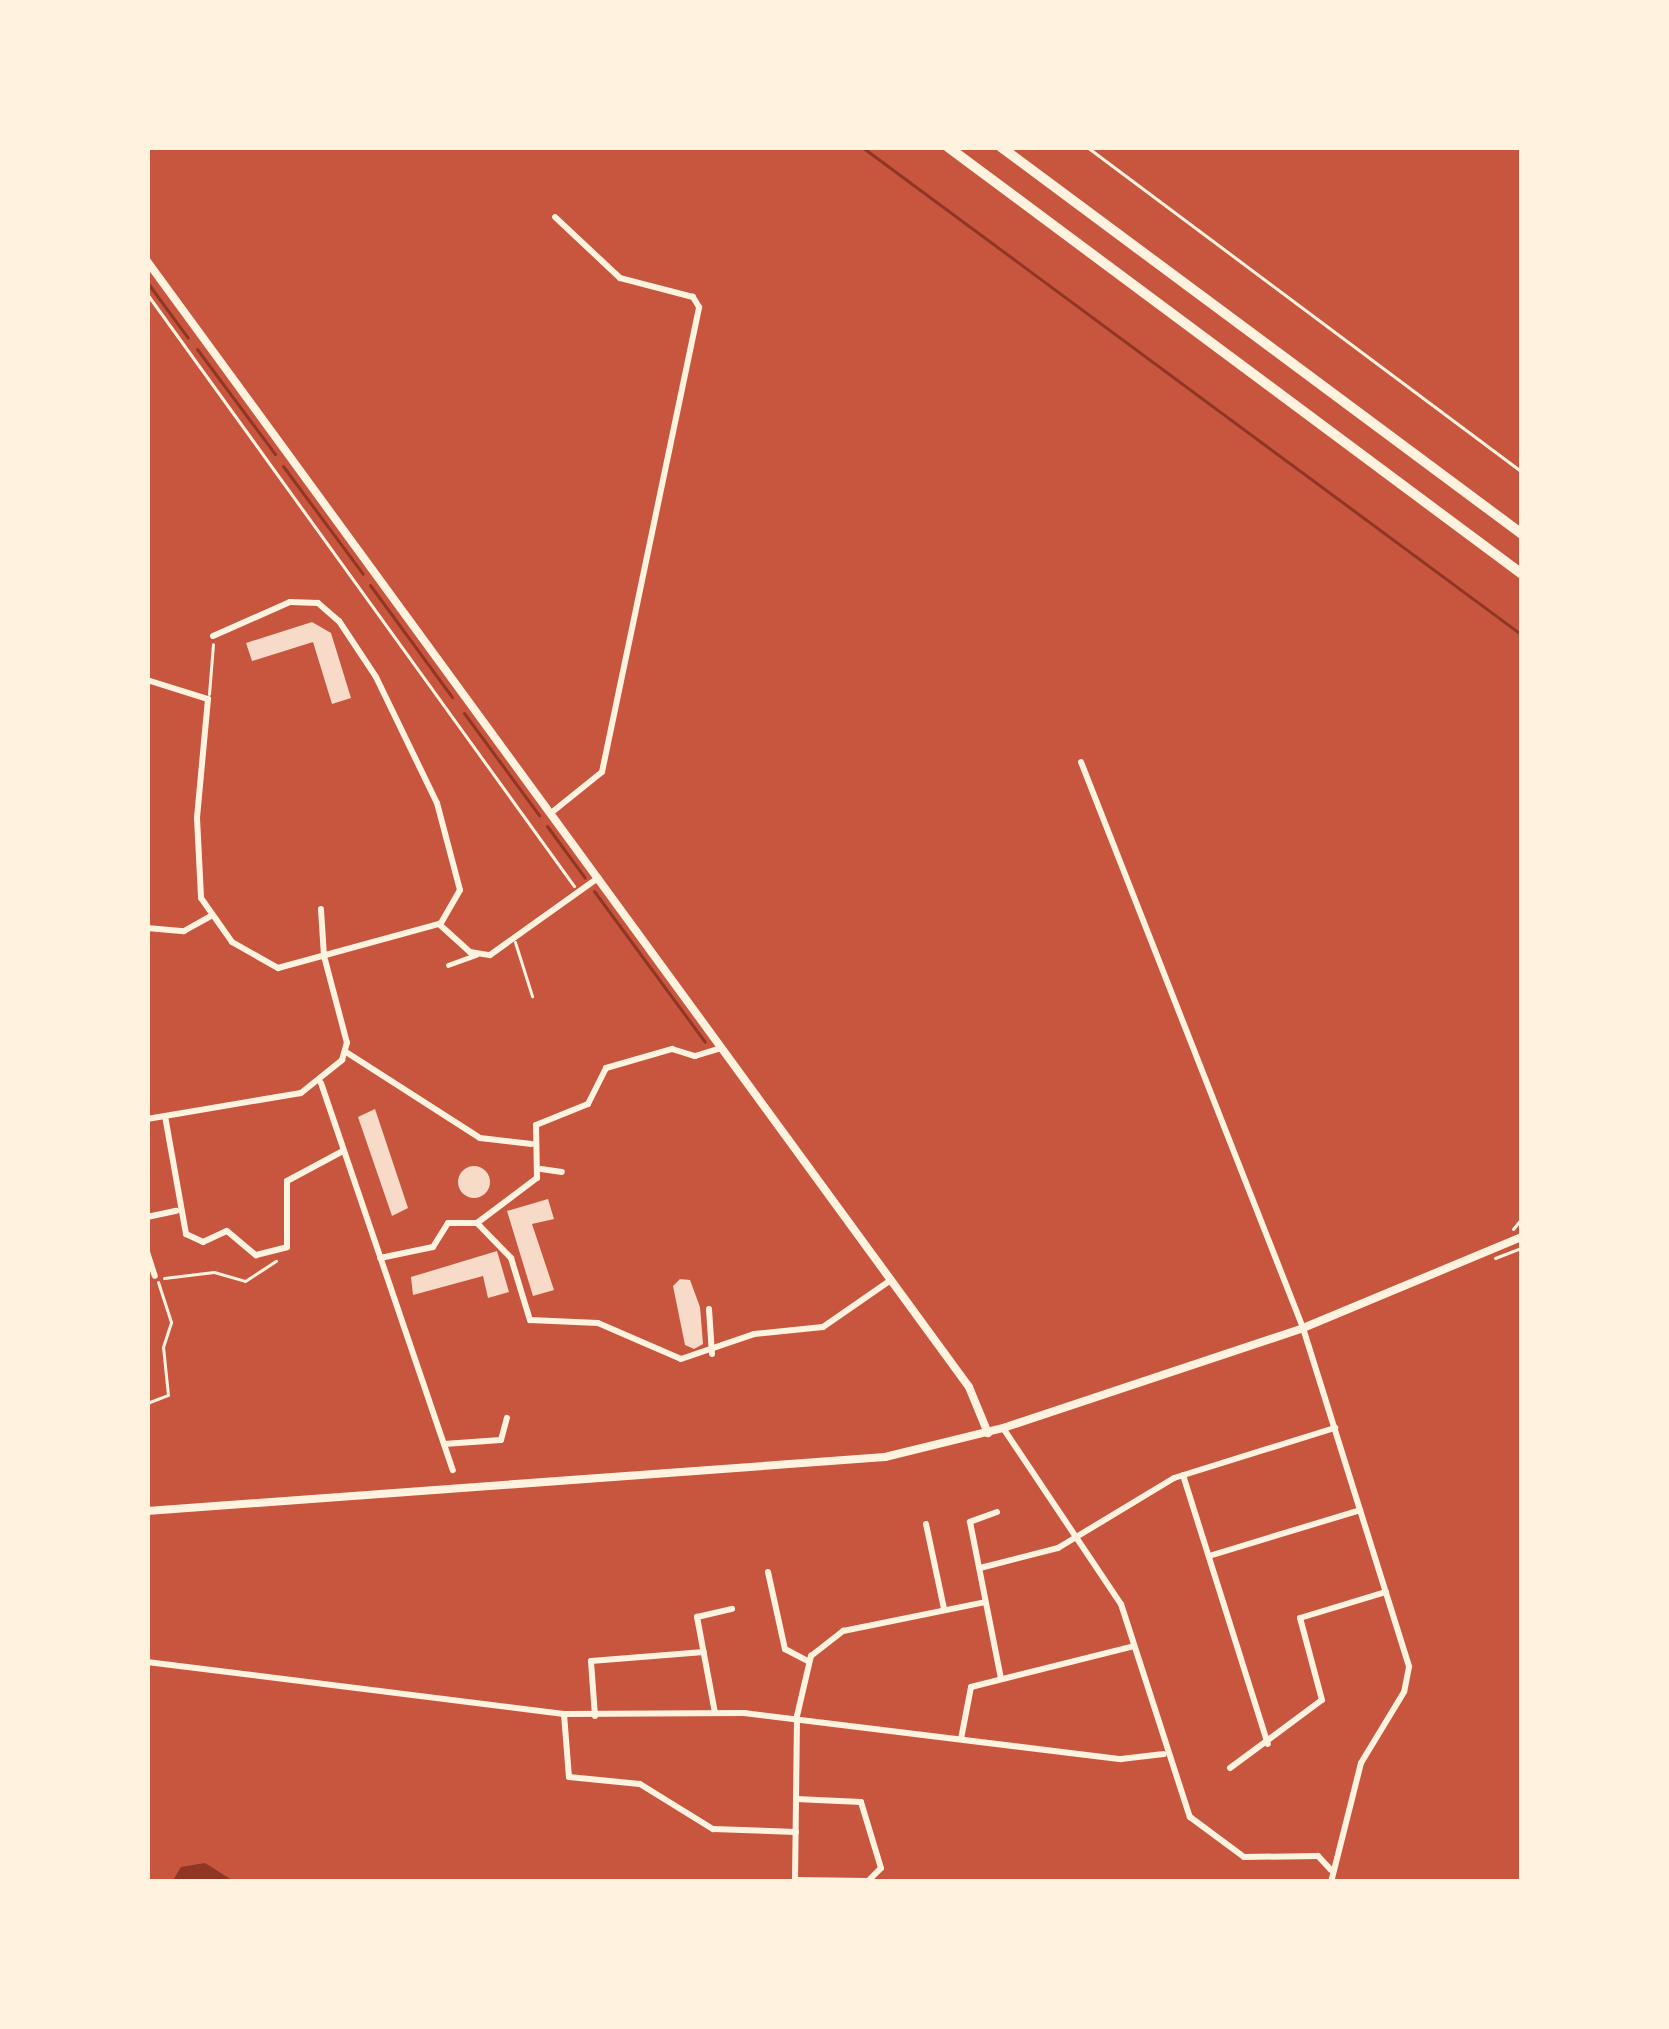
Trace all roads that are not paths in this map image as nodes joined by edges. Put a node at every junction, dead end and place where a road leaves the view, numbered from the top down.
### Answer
1 (948, 147) edge
2 (1000, 147) edge
3 (555, 217) dead end
4 (147, 261) edge
5 (1522, 534) edge
6 (1522, 574) edge
7 (213, 636) road end
8 (147, 680) edge
9 (1082, 762) dead end
10 (551, 814) junction
11 (598, 878) junction
12 (321, 909) dead end
13 (208, 917) junction
14 (438, 924) junction
15 (147, 928) edge
16 (514, 940) junction
17 (476, 955) junction
18 (324, 956) junction
19 (448, 965) dead end
20 (532, 996) dead end
21 (722, 1048) junction
22 (346, 1052) junction
23 (321, 1082) junction
24 (164, 1116) junction
25 (147, 1119) edge
26 (532, 1144) junction
27 (344, 1151) junction
28 (541, 1169) junction
29 (562, 1172) dead end
30 (496, 1208) junction
31 (176, 1210) junction
32 (147, 1217) edge
33 (477, 1223) junction
34 (1518, 1233) edge
35 (496, 1240) junction
36 (147, 1252) edge
37 (380, 1258) junction
38 (155, 1276) road end
39 (891, 1280) junction
40 (709, 1309) dead end
41 (1303, 1328) junction
42 (712, 1354) junction
43 (507, 1418) dead end
44 (1003, 1428) junction
45 (1335, 1428) junction
46 (988, 1433) junction
47 (445, 1444) junction
48 (453, 1470) dead end
49 (1183, 1475) junction
50 (1361, 1509) junction
51 (147, 1511) edge
52 (997, 1512) dead end
53 (926, 1524) dead end
54 (1078, 1537) junction
55 (1209, 1556) junction
56 (980, 1568) junction
57 (768, 1572) dead end
58 (1386, 1592) junction
59 (985, 1601) junction
60 (732, 1609) dead end
61 (944, 1609) junction
62 (1134, 1646) junction
63 (704, 1652) junction
64 (808, 1661) junction
65 (147, 1662) edge
66 (1001, 1679) junction
67 (564, 1714) junction
68 (715, 1714) junction
69 (596, 1716) junction
70 (797, 1716) junction
71 (961, 1738) junction
72 (1268, 1744) junction
73 (1164, 1754) junction
74 (1230, 1768) dead end
75 (796, 1798) junction
76 (796, 1832) junction
77 (1337, 1846) junction
78 (1318, 1856) junction
79 (1332, 1878) edge
80 (795, 1881) edge

1 - 6 highway
2 - 5 highway
3 - 10 street
4 - 10 main road
7 - 14 street
8 - 13 street
9 - 41 street
10 - 11 main road
11 - 16 street
11 - 21 main road
12 - 18 street
13 - 15 street
13 - 18 street
14 - 17 street
14 - 18 street
16 - 17 street
16 - 20 lane
17 - 19 street
18 - 22 street
21 - 26 street
21 - 39 main road
22 - 23 street
22 - 26 street
23 - 24 street
23 - 27 street
24 - 25 street
24 - 31 street
26 - 28 street
27 - 31 street
27 - 37 street
28 - 29 street
28 - 30 street
30 - 33 street
30 - 35 street
31 - 32 street
33 - 35 street
33 - 37 street
34 - 41 main road
35 - 42 street
36 - 38 street
37 - 47 street
39 - 42 street
39 - 46 main road
40 - 42 street
41 - 44 main road
41 - 45 street
43 - 47 street
44 - 46 main road
44 - 54 street
45 - 49 street
45 - 50 street
46 - 51 main road
47 - 48 street
49 - 54 street
49 - 55 street
50 - 55 street
50 - 58 street
52 - 56 street
53 - 61 street
54 - 56 street
54 - 62 street
55 - 72 street
56 - 59 street
57 - 64 street
58 - 72 street
58 - 77 street
59 - 61 street
59 - 66 street
60 - 63 street
61 - 64 street
62 - 66 street
62 - 73 street
63 - 68 street
63 - 69 street
64 - 70 street
65 - 67 street
66 - 71 street
67 - 69 street
67 - 76 street
68 - 69 street
68 - 70 street
70 - 71 street
70 - 75 street
71 - 73 street
72 - 74 street
73 - 78 street
75 - 76 street
75 - 80 street
76 - 80 street
77 - 78 street
77 - 79 street
78 - 79 street

